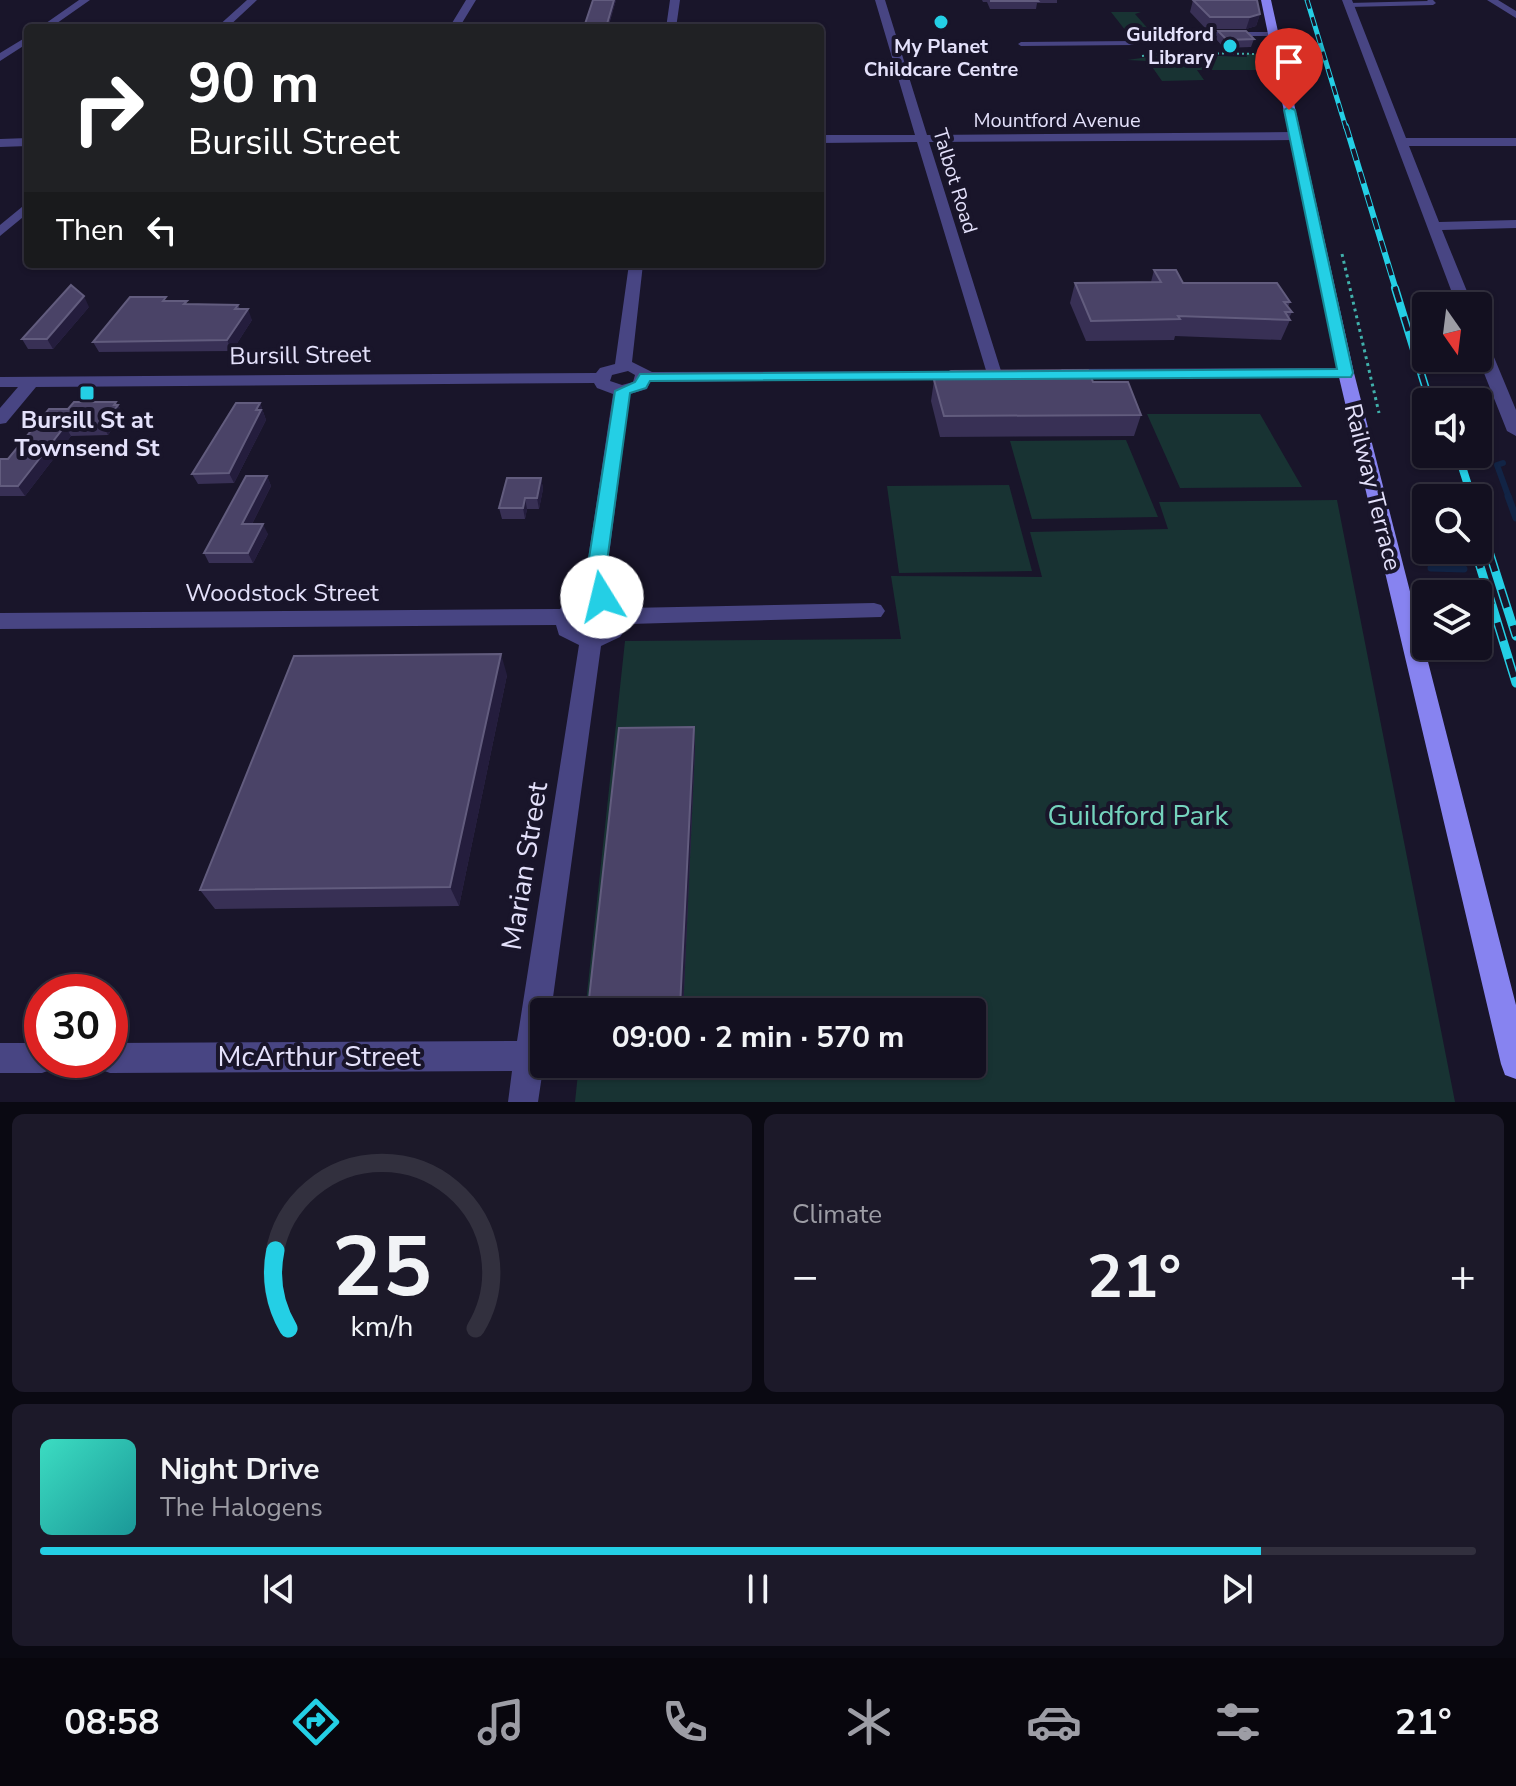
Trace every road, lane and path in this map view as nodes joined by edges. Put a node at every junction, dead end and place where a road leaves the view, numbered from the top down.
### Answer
1 (85, 0) edge
2 (252, 0) edge
3 (471, 0) edge
4 (675, 0) edge
5 (880, 0) edge
6 (1266, 0) edge
7 (1430, 0) edge
8 (1492, 0) edge
9 (1348, 2) edge
10 (1516, 15) edge
11 (50, 24) edge
12 (225, 24) edge
13 (456, 24) edge
14 (672, 24) edge
15 (1273, 34) junction
16 (24, 42) edge
17 (1021, 44) dead end
18 (1167, 53) dead end
19 (1261, 54) dead end
20 (0, 58) edge
21 (1295, 136) junction
22 (824, 139) edge
23 (921, 139) junction
24 (24, 142) edge
25 (1402, 142) junction
26 (1516, 142) edge
27 (0, 143) edge
28 (24, 210) edge
29 (1516, 224) edge
30 (1432, 226) junction
31 (0, 232) edge
32 (635, 268) edge
33 (1459, 292) edge
34 (623, 366) junction
35 (1492, 372) edge
36 (1346, 373) junction
37 (1042, 374) edge
38 (645, 377) junction
39 (601, 378) junction
40 (0, 382) edge
41 (31, 382) junction
42 (622, 391) junction
43 (0, 419) edge
44 (1516, 431) edge
45 (593, 597) junction
46 (874, 611) dead end
47 (622, 616) junction
48 (565, 617) junction
49 (0, 621) edge
50 (591, 639) junction
51 (529, 1056) junction
52 (0, 1058) edge
53 (24, 1058) edge
54 (128, 1058) edge
55 (1516, 1064) edge
56 (523, 1102) edge

1 - 11 street
2 - 12 street
3 - 13 street
4 - 14 street
5 - 23 street, Talbot Road
6 - 15 main road, Railway Terrace
7 - 9 lane
8 - 10 street
9 - 25 street
15 - 17 lane
15 - 21 main road, Railway Terrace
16 - 20 street
18 - 19 path
21 - 23 street, Mountford Avenue
21 - 36 main road, Railway Terrace
22 - 23 street, Mountford Avenue
23 - 38 street, Talbot Road
24 - 27 street
25 - 26 street
25 - 30 street
28 - 31 street
29 - 30 street
30 - 33 street
32 - 34 street
34 - 38 street
34 - 39 street
35 - 44 street
36 - 37 street
36 - 55 main road, Railway Terrace
38 - 42 street
39 - 41 street, Bursill Street
39 - 42 street
40 - 41 street, Bursill Street
41 - 43 street
42 - 45 street
45 - 47 street
45 - 48 street
46 - 47 street
47 - 50 street
48 - 49 street, Woodstock Street
48 - 50 street
50 - 51 street, Marian Street
51 - 54 street, McArthur Street
51 - 56 street, Marian Street
52 - 53 street

